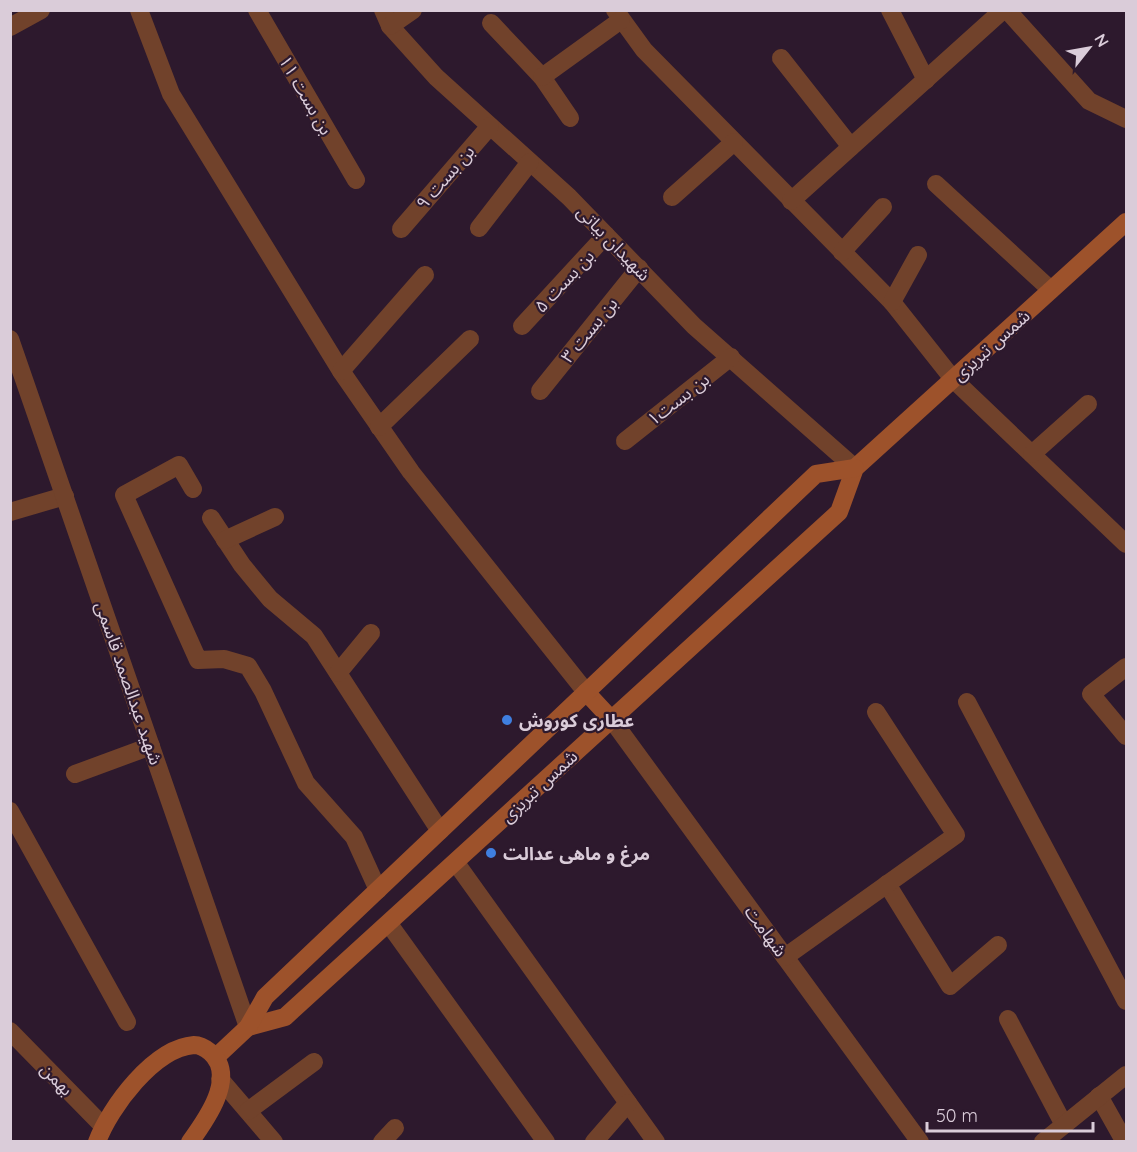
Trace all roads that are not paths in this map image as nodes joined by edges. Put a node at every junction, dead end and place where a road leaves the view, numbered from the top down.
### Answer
1 (41, 10) edge
2 (139, 10) edge
3 (257, 10) edge
4 (413, 10) edge
5 (890, 10) edge
6 (1005, 10) edge
7 (618, 15) edge
8 (387, 18) edge
9 (491, 23) dead end
10 (10, 27) edge
11 (781, 58) dead end
12 (542, 77) junction
13 (926, 80) junction
14 (570, 118) dead end
15 (1126, 119) edge
16 (490, 126) junction
17 (734, 142) junction
18 (851, 147) junction
19 (530, 162) junction
20 (356, 180) dead end
21 (936, 184) dead end
22 (672, 197) dead end
23 (791, 201) junction
24 (883, 207) dead end
25 (1126, 222) edge
26 (479, 228) dead end
27 (401, 229) dead end
28 (606, 235) junction
29 (842, 252) junction
30 (918, 255) dead end
31 (639, 268) junction
32 (425, 275) dead end
33 (1051, 290) junction
34 (892, 302) junction
35 (522, 326) dead end
36 (470, 339) dead end
37 (11, 345) edge
38 (731, 357) junction
39 (341, 371) junction
40 (953, 379) junction
41 (540, 391) dead end
42 (1088, 404) dead end
43 (379, 426) junction
44 (625, 441) dead end
45 (1032, 454) junction
46 (855, 468) junction
47 (193, 489) dead end
48 (65, 496) junction
49 (10, 512) edge
50 (211, 518) dead end
51 (275, 518) dead end
52 (225, 540) junction
53 (1126, 543) edge
54 (371, 633) dead end
55 (1126, 667) edge
56 (338, 674) junction
57 (586, 692) junction
58 (966, 702) dead end
59 (876, 712) dead end
60 (612, 720) junction
61 (1126, 736) edge
62 (151, 746) junction
63 (75, 774) dead end
64 (11, 814) edge
65 (440, 831) junction
66 (456, 863) junction
67 (887, 884) junction
68 (378, 890) junction
69 (389, 924) junction
70 (998, 945) dead end
71 (785, 957) junction
72 (1126, 1001) edge
73 (1008, 1019) dead end
74 (127, 1022) dead end
75 (248, 1027) junction
76 (10, 1031) edge
77 (216, 1057) junction
78 (314, 1062) dead end
79 (1126, 1075) edge
80 (220, 1079) junction
81 (1099, 1096) junction
82 (628, 1103) junction
83 (248, 1111) junction
84 (1064, 1125) junction
85 (395, 1128) dead end
86 (100, 1134) edge
87 (1122, 1137) dead end
88 (190, 1142) edge
89 (274, 1142) edge
90 (382, 1142) edge
91 (546, 1142) edge
92 (594, 1142) edge
93 (656, 1142) edge
94 (920, 1142) edge
95 (1043, 1142) edge

1 - 10 street
2 - 39 street
3 - 20 street, بن بست ۱۱
4 - 8 street
5 - 13 street
6 - 13 street
6 - 15 street
7 - 12 street
7 - 17 street
8 - 16 street, شهیدان بیاتی
9 - 12 street
11 - 18 street
12 - 14 street
13 - 18 street
16 - 19 street, شهیدان بیاتی
16 - 27 street, بن بست ۹
17 - 22 street
17 - 23 street
18 - 23 street
19 - 26 street
19 - 28 street, شهیدان بیاتی
21 - 33 street
23 - 29 street
24 - 29 street
25 - 33 main road, شمس تبریزی
28 - 31 street, شهیدان بیاتی
28 - 35 street, بن بست ۵
29 - 34 street
30 - 34 street
31 - 38 street, شهیدان بیاتی
31 - 41 street, بن بست ۳
32 - 39 street
33 - 40 main road, شمس تبریزی
34 - 40 street
36 - 43 street
37 - 48 street, شهید عبدالصمد قاسمی
38 - 44 street, بن بست۱
38 - 46 street, شهیدان بیاتی
39 - 43 street
40 - 45 street
40 - 46 main road, شمس تبریزی
42 - 45 street
43 - 57 street
45 - 53 street
46 - 57 main road, شمس تبریزی
46 - 60 main road, شمس تبریزی
47 - 68 street
48 - 49 street
48 - 62 street, شهید عبدالصمد قاسمی
50 - 52 street
51 - 52 street
52 - 56 street
54 - 56 street
55 - 61 street
56 - 65 street
57 - 60 main road
57 - 65 main road, شمس تبریزی
58 - 72 street
59 - 67 street
60 - 66 main road, شمس تبریزی
60 - 71 street, شهامت
62 - 63 street
62 - 75 street, شهید عبدالصمد قاسمی
64 - 74 street
65 - 68 main road, شمس تبریزی
66 - 69 main road, شمس تبریزی
66 - 82 street
67 - 70 street
67 - 71 street
68 - 75 main road, شمس تبریزی
69 - 75 main road, شمس تبریزی
69 - 91 street
71 - 94 street, شهامت
73 - 84 street
75 - 77 main road, شمس تبریزی
76 - 86 street, بهمن
77 - 80 main road
77 - 86 main road
78 - 83 street
79 - 81 street
80 - 83 street
80 - 88 main road
81 - 84 street
81 - 87 street
82 - 92 street
82 - 93 street
83 - 89 street
84 - 95 street
85 - 90 street

